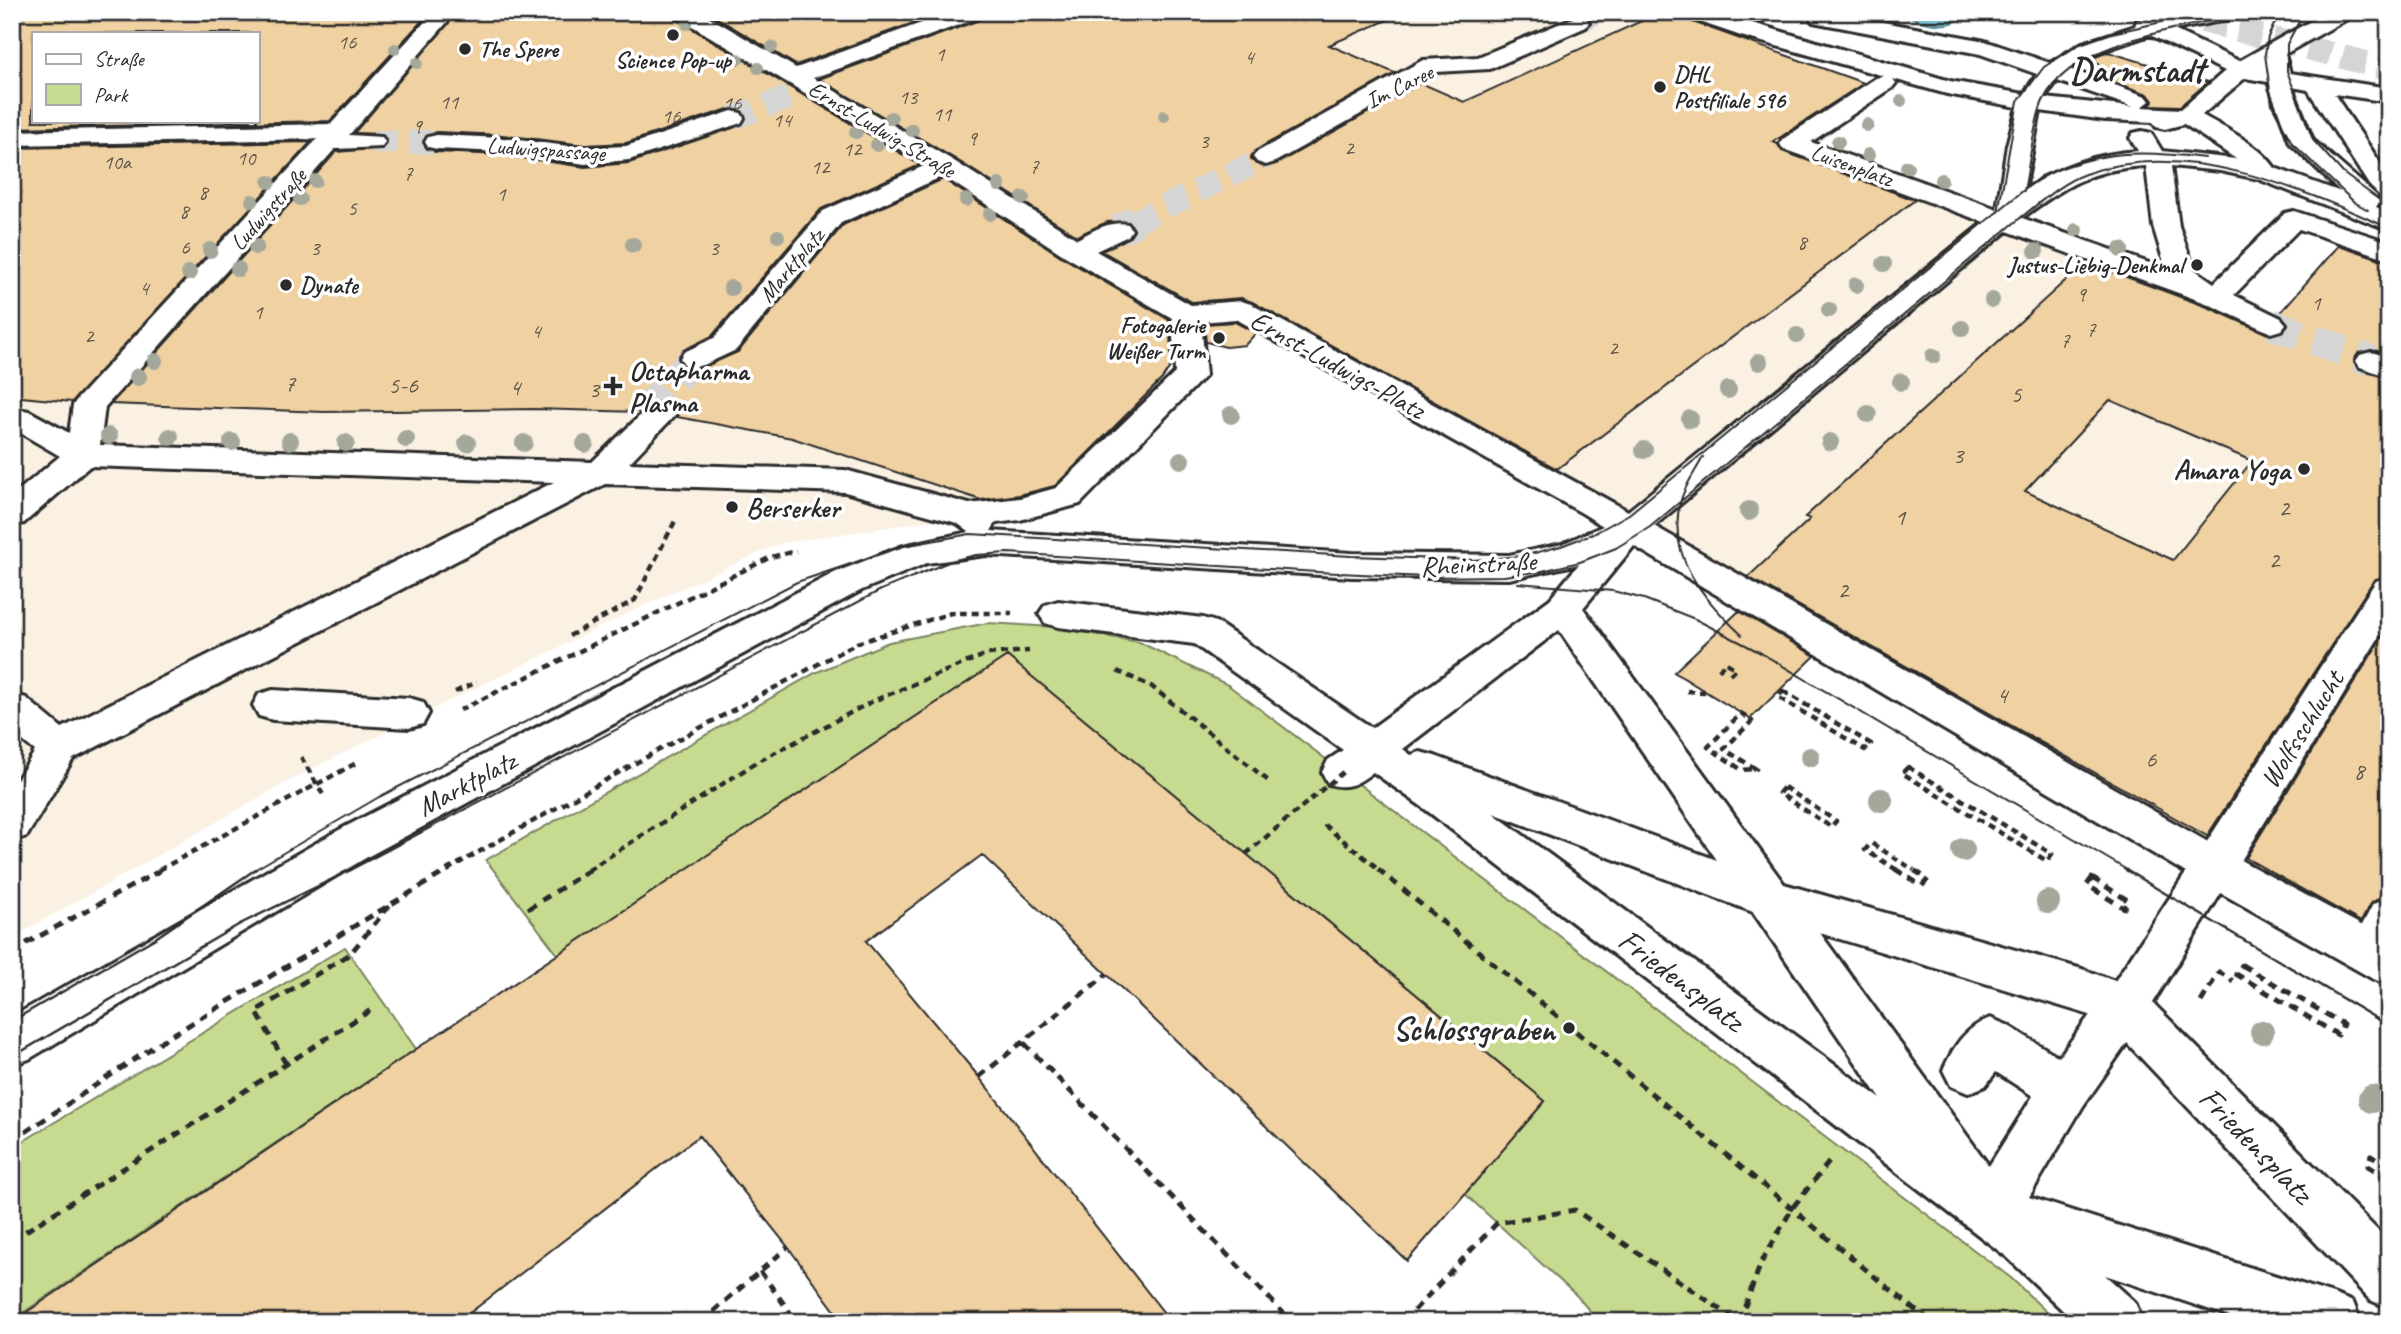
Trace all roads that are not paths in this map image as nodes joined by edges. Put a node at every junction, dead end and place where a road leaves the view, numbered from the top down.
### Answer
1 (446, 12) edge
2 (685, 12) edge
3 (973, 12) edge
4 (1693, 12) edge
5 (1814, 12) edge
6 (2118, 12) edge
7 (2343, 12) edge
8 (2246, 16) edge
9 (2290, 17) dead end
10 (1864, 18) edge
11 (1578, 22) tunnel mouth
12 (2153, 29) junction
13 (2277, 49) junction
14 (1814, 50) junction
15 (2242, 59) junction
16 (1528, 67) dead end
17 (1481, 70) junction
18 (2053, 70) junction
19 (2279, 78) junction
20 (1922, 80) junction
21 (2316, 85) junction
22 (800, 87) junction
23 (2389, 95) edge
24 (2031, 103) junction
25 (2187, 116) junction
26 (732, 118) tunnel mouth
27 (2107, 125) junction
28 (2136, 131) junction
29 (334, 137) junction
30 (12, 138) edge
31 (373, 142) tunnel mouth
32 (437, 142) tunnel mouth
33 (1266, 157) tunnel mouth
34 (2156, 159) junction
35 (2040, 160) dead end
36 (945, 166) junction
37 (2265, 173) junction
38 (2014, 177) junction
39 (2389, 190) edge
40 (2389, 215) edge
41 (1990, 217) junction
42 (2294, 219) junction
43 (2389, 222) edge
44 (1118, 230) tunnel mouth
45 (1075, 250) junction
46 (2389, 251) edge
47 (2216, 297) junction
48 (1186, 314) junction
49 (2271, 324) tunnel mouth
50 (714, 355) tunnel mouth
51 (660, 414) tunnel mouth
52 (12, 418) edge
53 (82, 455) junction
54 (601, 472) junction
55 (12, 515) edge
56 (1629, 528) junction
57 (932, 548) joint
58 (2389, 590) edge
59 (1563, 608) junction
60 (1049, 632) road end
61 (273, 705) dead end
62 (12, 709) edge
63 (409, 713) dead end
64 (59, 748) junction
65 (1357, 761) junction
66 (12, 824) edge
67 (2214, 867) junction
68 (1770, 899) junction
69 (2383, 945) edge
70 (2125, 1007) junction
71 (12, 1043) edge
72 (1968, 1070) dead end
73 (2065, 1089) junction
74 (1990, 1212) junction
75 (2389, 1281) edge
76 (2115, 1322) edge
77 (2333, 1322) edge

1 - 29 street, Ludwigstraße
2 - 22 street, Ernst-Ludwig-Straße
3 - 22 street
4 - 14 street, Luisenplatz
5 - 10 street, Luisenplatz
6 - 12 street
7 - 13 street, Luisenplatz
8 - 12 street
9 - 13 street
10 - 14 street
10 - 18 street, Luisenplatz
11 - 17 street, Im Caree
12 - 15 street
12 - 18 street
13 - 15 street, Luisenplatz
13 - 19 street
14 - 20 street, Luisenplatz
15 - 19 street
15 - 25 street, Luisenplatz
16 - 17 street
17 - 33 street, Im Caree
18 - 24 street
18 - 25 street, Luisenplatz
19 - 21 street
19 - 40 street
20 - 24 street, Luisenplatz
20 - 41 street, Luisenplatz
21 - 23 street
21 - 39 street
22 - 36 street, Ernst-Ludwig-Straße
24 - 27 street, Luisenplatz
24 - 38 street
25 - 27 street, Luisenplatz
25 - 28 street, Luisenplatz
25 - 37 street, Luisenplatz
26 - 32 street, Ludwigspassage
27 - 28 street, Luisenplatz
28 - 34 street, Luisenplatz
29 - 30 street
29 - 31 street
29 - 53 street, Ludwigstraße
34 - 37 street, Luisenplatz
34 - 41 street, Luisenplatz
34 - 47 street, Luisenplatz
35 - 38 street
36 - 45 street, Ernst-Ludwig-Straße
36 - 50 street, Marktplatz
37 - 42 street, Luisenplatz
37 - 43 street, Luisenplatz
38 - 41 street
38 - 41 street
41 - 47 street, Luisenplatz
41 - 56 street, Rheinstraße
42 - 46 street
42 - 47 street
44 - 45 street
45 - 48 street, Ernst-Ludwig-Straße
47 - 49 street, Luisenplatz
48 - 54 street
48 - 56 street, Ernst-Ludwigs-Platz
51 - 54 street
52 - 53 street
53 - 54 street
53 - 55 street
54 - 64 street
56 - 57 street, Rheinstraße
56 - 59 street
56 - 67 street
57 - 71 street, Marktplatz
58 - 67 street, Wolfsschlucht
59 - 65 street
59 - 68 street, Friedensplatz
60 - 65 street, Friedensplatz
61 - 63 street
62 - 64 street
64 - 66 street
65 - 68 street, Friedensplatz
65 - 74 street, Friedensplatz
67 - 69 street
67 - 70 street
68 - 70 street, Friedensplatz
68 - 74 street, Friedensplatz
70 - 73 street
70 - 75 street, Friedensplatz
72 - 73 street
73 - 74 street
74 - 76 street, Friedensplatz
74 - 77 street, Friedensplatz

